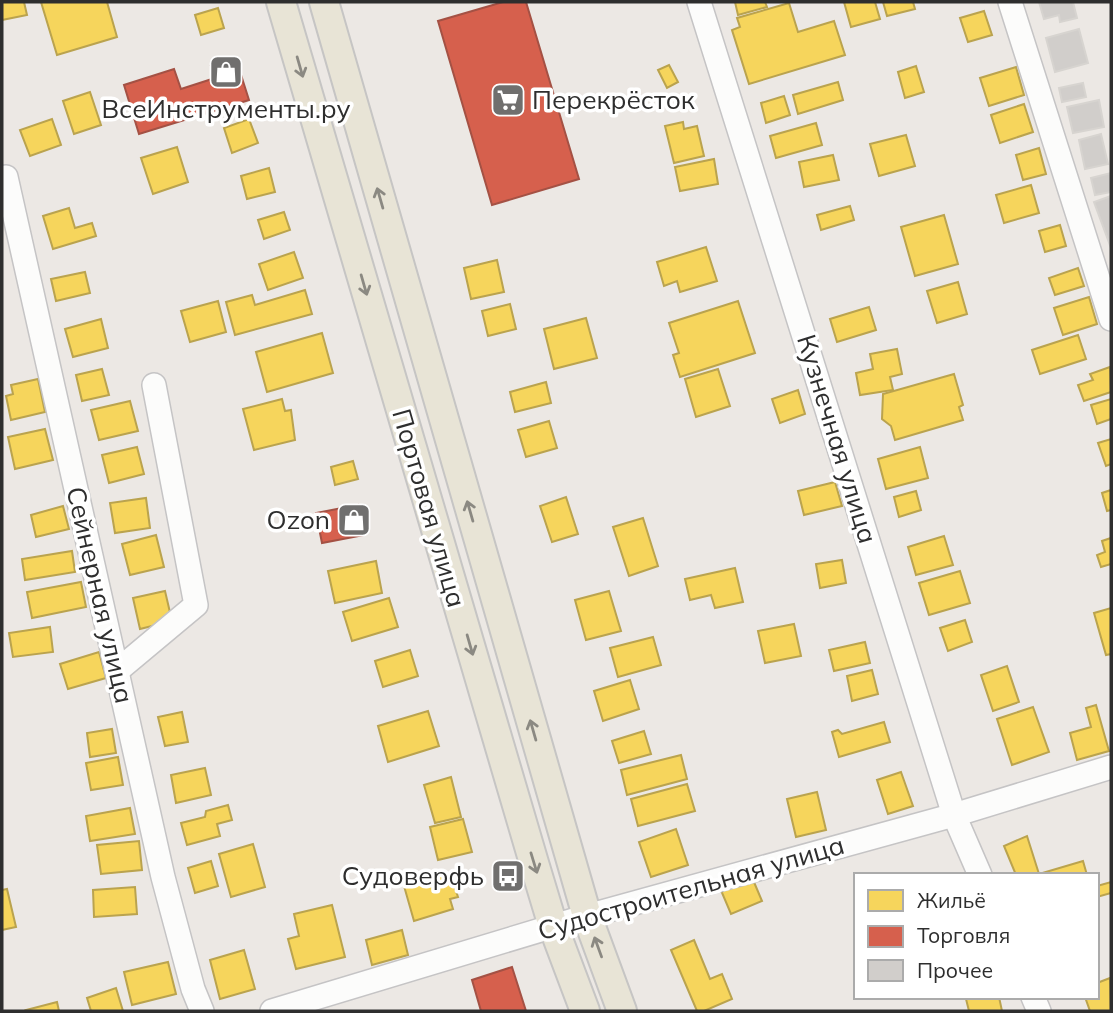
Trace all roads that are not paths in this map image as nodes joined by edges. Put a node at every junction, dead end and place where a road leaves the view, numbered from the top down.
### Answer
1 (281, 2) edge
2 (324, 2) edge
3 (699, 2) edge
4 (1010, 2) edge
5 (6, 177) dead end
6 (1111, 319) edge
7 (154, 385) dead end
8 (117, 670) junction
9 (1111, 767) edge
10 (954, 815) junction
11 (979, 873) edge
12 (587, 916) junction
13 (553, 926) junction
14 (202, 1011) edge
15 (272, 1011) edge
16 (585, 1011) edge
17 (622, 1011) edge

1 -> 13 main road, Портовая улица
12 -> 2 main road, Портовая улица
3 - 10 street, Кузнечная улица
4 - 6 street
5 - 8 street, Сейнерная улица
7 - 8 street
8 - 14 street, Сейнерная улица
9 - 10 street, Судостроительная улица
10 - 11 street, Кузнечная улица
10 - 12 street, Судостроительная улица
12 - 13 street, Судостроительная улица
17 -> 12 main road, Портовая улица
13 - 15 street, Судостроительная улица
13 - 16 main road, Портовая улица

